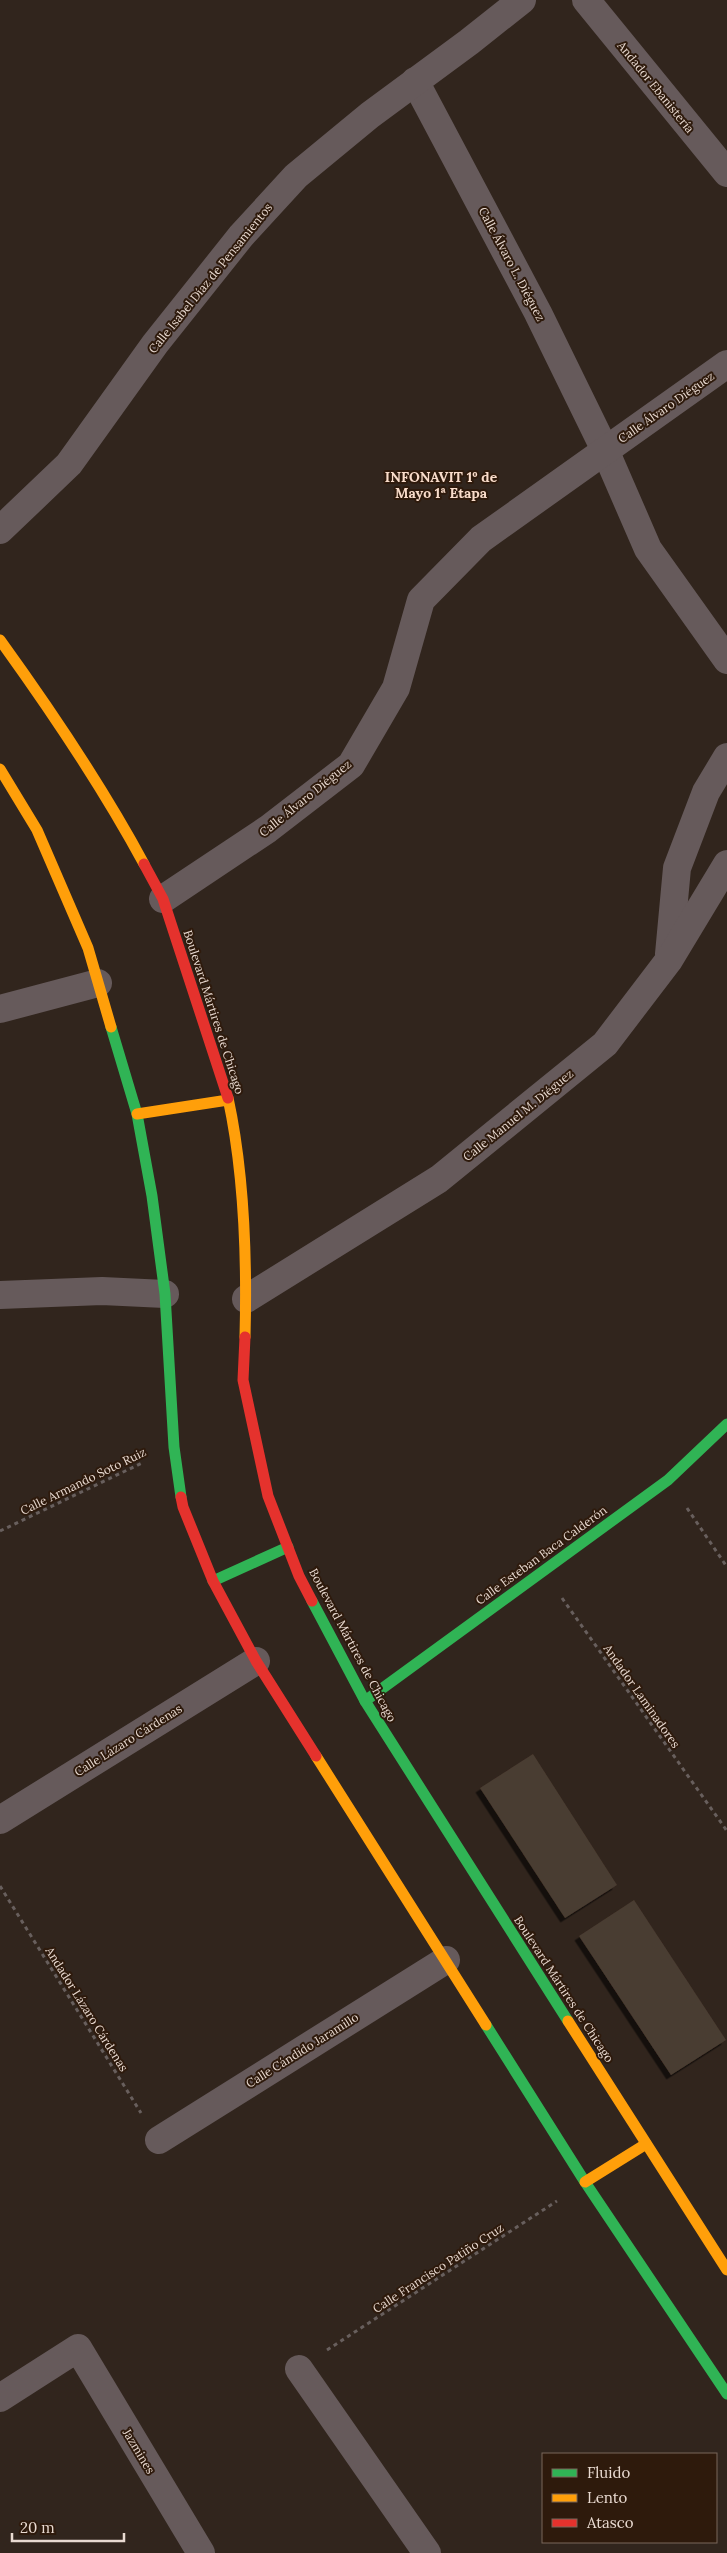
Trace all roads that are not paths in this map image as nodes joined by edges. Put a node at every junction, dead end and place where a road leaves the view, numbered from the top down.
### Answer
1 (522, 0) edge
2 (590, 2) edge
3 (415, 81) junction
4 (727, 173) edge
5 (727, 364) edge
6 (605, 450) junction
7 (0, 530) edge
8 (0, 640) edge
9 (727, 660) edge
10 (727, 756) edge
11 (0, 769) edge
12 (727, 864) edge
13 (163, 899) junction
14 (669, 960) junction
15 (98, 983) junction
16 (0, 1009) edge
17 (228, 1100) junction
18 (137, 1114) junction
19 (166, 1294) junction
20 (0, 1295) edge
21 (246, 1299) junction
22 (727, 1424) edge
23 (288, 1547) junction
24 (213, 1582) junction
25 (256, 1661) junction
26 (365, 1701) junction
27 (0, 1820) edge
28 (446, 1960) junction
29 (158, 2140) road end
30 (646, 2144) junction
31 (586, 2182) junction
32 (727, 2270) edge
33 (299, 2368) road end
34 (727, 2394) edge
35 (0, 2398) edge
36 (201, 2553) edge
37 (427, 2553) edge

1 - 3 street, Calle Isabel Díaz de Pensamientos
2 - 4 street, Andador Ebanistería
3 - 6 street, Calle Álvaro L. Diéguez
3 - 7 street, Calle Isabel Díaz de Pensamientos
5 - 6 street, Calle Álvaro Diéguez
6 - 9 street, Calle Álvaro Diéguez
6 - 13 street, Calle Álvaro Diéguez
8 - 13 main road, Boulevard Mártires de Chicago
10 - 14 street
11 - 15 main road
12 - 14 street, Calle Manuel M. Diéguez
13 - 17 main road, Boulevard Mártires de Chicago
14 - 21 street, Calle Manuel M. Diéguez
15 - 16 street
15 - 18 main road
17 - 18 main road
17 - 21 main road, Boulevard Mártires de Chicago
18 - 19 main road
19 - 20 street
19 - 24 main road
21 - 23 main road, Boulevard Mártires de Chicago
22 - 26 main road, Calle Esteban Baca Calderón
23 - 24 main road
23 - 26 main road, Boulevard Mártires de Chicago
24 - 25 main road
25 - 27 street, Calle Lázaro Cárdenas
25 - 28 main road
26 - 30 main road, Boulevard Mártires de Chicago
28 - 29 street, Calle Cándido Jaramillo
28 - 31 main road
30 - 31 main road
30 - 32 main road, Boulevard Mártires de Chicago
31 - 34 main road
33 - 37 street
35 - 36 street, Jazmines

